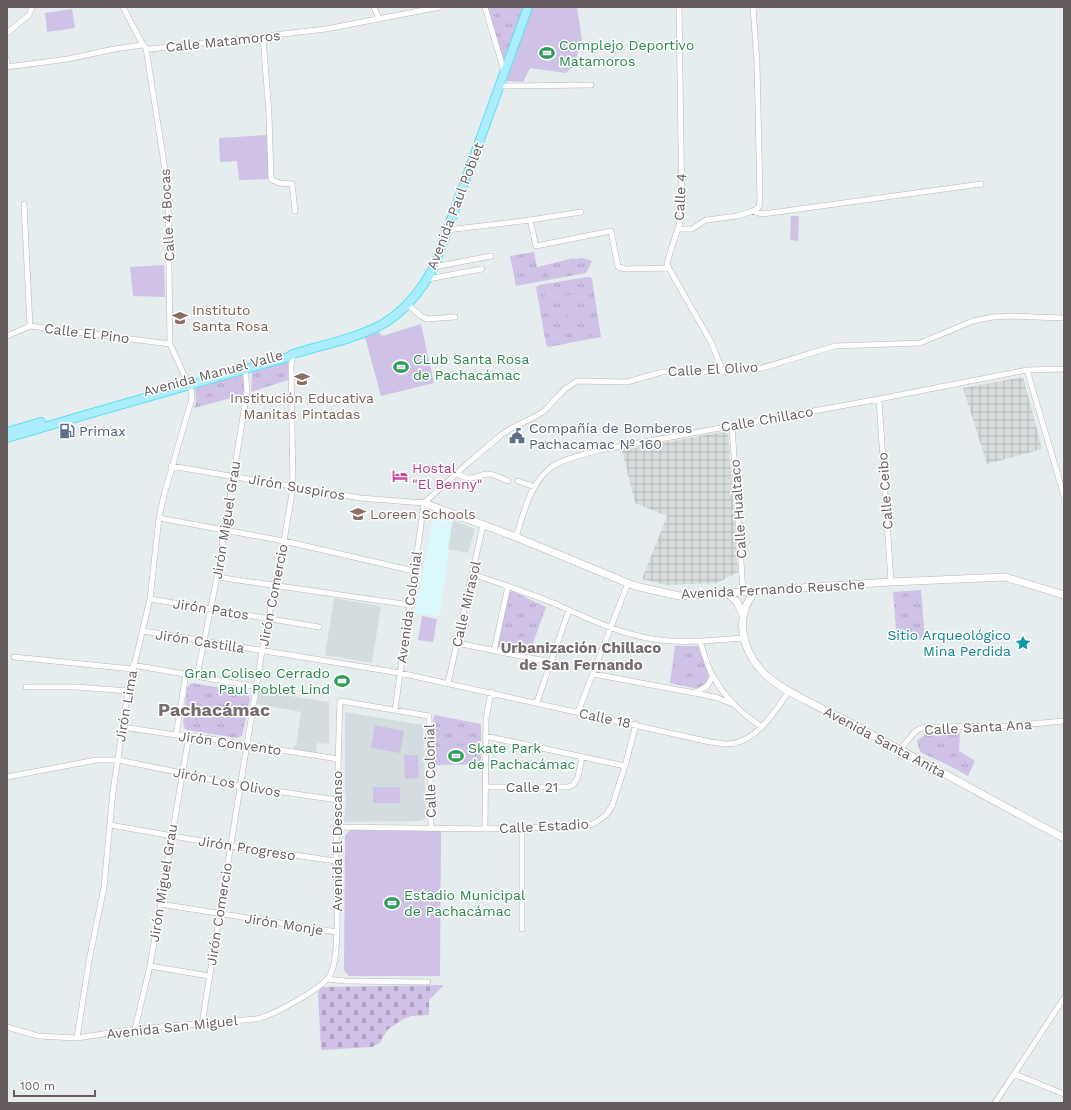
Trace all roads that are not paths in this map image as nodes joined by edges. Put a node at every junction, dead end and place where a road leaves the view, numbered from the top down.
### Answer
1 (32, 7) edge
2 (123, 7) edge
3 (374, 7) edge
4 (440, 7) edge
5 (485, 7) edge
6 (528, 7) edge
7 (679, 7) edge
8 (753, 7) edge
9 (379, 19) junction
10 (7, 33) edge
11 (263, 37) junction
12 (144, 47) junction
13 (7, 60) edge
14 (7, 67) edge
15 (505, 73) junction
16 (591, 85) dead end
17 (500, 86) junction
18 (981, 184) dead end
19 (24, 204) dead end
20 (295, 211) dead end
21 (753, 211) junction
22 (581, 212) dead end
23 (530, 220) junction
24 (678, 229) junction
25 (447, 230) junction
26 (491, 256) dead end
27 (434, 266) junction
28 (669, 268) junction
29 (482, 269) dead end
30 (428, 279) junction
31 (407, 304) junction
32 (455, 317) dead end
33 (1064, 318) edge
34 (30, 326) junction
35 (7, 336) edge
36 (170, 344) junction
37 (293, 354) junction
38 (246, 366) junction
39 (1064, 369) edge
40 (1027, 370) junction
41 (723, 372) junction
42 (187, 382) junction
43 (879, 399) junction
44 (732, 426) junction
45 (7, 432) edge
46 (7, 438) edge
47 (171, 466) junction
48 (456, 473) junction
49 (233, 476) junction
50 (508, 481) dead end
51 (518, 481) dead end
52 (293, 487) junction
53 (535, 487) junction
54 (1064, 496) edge
55 (424, 503) junction
56 (159, 518) junction
57 (484, 525) junction
58 (224, 530) junction
59 (516, 537) junction
60 (284, 541) junction
61 (414, 571) junction
62 (472, 574) junction
63 (217, 577) junction
64 (890, 582) junction
65 (628, 583) junction
66 (275, 585) junction
67 (508, 586) junction
68 (743, 592) junction
69 (755, 592) junction
70 (727, 593) junction
71 (1064, 595) edge
72 (150, 599) junction
73 (410, 605) junction
74 (210, 608) junction
75 (568, 610) junction
76 (743, 615) junction
77 (268, 619) junction
78 (319, 627) dead end
79 (610, 628) junction
80 (142, 631) junction
81 (744, 638) junction
82 (204, 641) junction
83 (700, 641) junction
84 (457, 643) junction
85 (494, 650) junction
86 (262, 651) junction
87 (14, 657) dead end
88 (550, 662) junction
89 (133, 667) junction
90 (400, 673) junction
91 (186, 674) junction
92 (593, 674) junction
93 (197, 676) junction
94 (713, 676) junction
95 (448, 683) junction
96 (26, 687) dead end
97 (256, 687) junction
98 (128, 691) junction
99 (790, 691) junction
100 (491, 692) junction
101 (695, 693) junction
102 (536, 702) junction
103 (733, 704) junction
104 (395, 710) junction
105 (578, 712) junction
106 (1064, 721) edge
107 (636, 724) junction
108 (122, 727) junction
109 (762, 727) junction
110 (176, 735) junction
111 (189, 735) junction
112 (485, 736) junction
113 (248, 745) junction
114 (901, 750) junction
115 (582, 758) junction
116 (338, 759) junction
117 (118, 760) junction
118 (625, 766) junction
119 (182, 773) junction
120 (7, 777) edge
121 (240, 786) junction
122 (485, 786) junction
123 (338, 800) junction
124 (110, 825) junction
125 (337, 827) junction
126 (431, 827) junction
127 (522, 828) junction
128 (485, 829) junction
129 (171, 835) junction
130 (1064, 838) edge
131 (230, 846) junction
132 (336, 861) junction
133 (160, 904) junction
134 (219, 914) junction
135 (522, 929) dead end
136 (337, 932) junction
137 (150, 966) junction
138 (209, 976) junction
139 (327, 979) junction
140 (428, 982) dead end
141 (1064, 998) edge
142 (202, 1024) junction
143 (7, 1027) edge
144 (135, 1029) junction
145 (78, 1038) junction
146 (1014, 1074) junction
147 (1064, 1094) edge
148 (995, 1103) edge

1 - 10 street
2 - 12 street, Calle 4 Bocas
3 - 9 street
4 - 9 street, Calle Matamoros
5 - 15 street
6 - 15 main road, Avenida Paul Poblet
7 - 24 street, Calle 4
8 - 21 street
9 - 11 street, Calle Matamoros
11 - 12 street, Calle Matamoros
11 - 20 street
12 - 14 street, Calle Matamoros
12 - 36 street, Calle 4 Bocas
13 - 14 street
15 - 17 main road, Avenida Paul Poblet
16 - 17 street
17 - 25 main road, Avenida Paul Poblet
18 - 21 street
19 - 34 street
21 - 24 street
22 - 23 street
23 - 25 street
23 - 28 street
24 - 28 street, Calle 4
25 - 27 main road, Avenida Paul Poblet
26 - 27 street
27 - 30 main road, Avenida Paul Poblet
28 - 41 street
29 - 30 street
30 - 31 main road, Avenida Paul Poblet
31 - 32 street
31 - 37 main road, Avenida Paul Poblet
33 - 41 street, Calle El Olivo
34 - 35 street, Calle El Pino
34 - 36 street, Calle El Pino
36 - 42 street, Calle 4 Bocas
37 - 38 main road, Avenida Manuel Valle
37 - 52 street, Jirón Comercio
38 - 42 main road, Avenida Manuel Valle
38 - 49 street, Jirón Miguel Grau
39 - 40 street, Calle Chillaco
40 - 43 street, Calle Chillaco
40 - 54 street
41 - 48 street, Calle El Olivo
42 - 45 main road, Avenida Manuel Valle
42 - 46 main road, Avenida Manuel Valle
42 - 47 street, Jirón Lima
43 - 44 street, Calle Chillaco
43 - 64 street, Calle Ceibo
44 - 53 street, Calle Chillaco
44 - 68 street, Calle Hualtaco
47 - 49 street, Jirón Suspiros
47 - 56 street, Jirón Lima
48 - 50 street
48 - 55 street, Calle El Olivo
49 - 52 street, Jirón Suspiros
49 - 58 street, Jirón Miguel Grau
51 - 53 street
52 - 55 street, Jirón Suspiros
52 - 60 street, Jirón Comercio
53 - 59 street, Calle Chillaco
55 - 57 street, Avenida Fernando Reusche
55 - 61 street, Avenida Colonial
56 - 58 street
56 - 72 street, Jirón Lima
57 - 59 street, Avenida Fernando Reusche
57 - 62 street, Calle Mirasol
58 - 60 street
58 - 63 street, Jirón Miguel Grau
59 - 65 street, Avenida Fernando Reusche
60 - 61 street
60 - 66 street, Jirón Comercio
61 - 73 street, Avenida Colonial
62 - 67 street
62 - 84 street, Calle Mirasol
63 - 66 street
63 - 74 street, Jirón Miguel Grau
64 - 69 street, Avenida Fernando Reusche
64 - 71 street, Avenida Fernando Reusche
65 - 70 street, Avenida Fernando Reusche
65 - 79 street
66 - 73 street
66 - 77 street, Jirón Comercio
67 - 75 street
67 - 85 street
68 - 69 street, Avenida Fernando Reusche
68 - 70 street, Avenida Fernando Reusche
69 - 76 street, Avenida Santa Anita
70 - 76 street, Avenida Santa Anita
72 - 74 street, Jirón Patos
72 - 80 street, Jirón Lima
73 - 90 street, Avenida Colonial
74 - 77 street, Jirón Patos
74 - 82 street, Jirón Miguel Grau
75 - 79 street
75 - 88 street
76 - 81 street, Avenida Santa Anita
77 - 78 street, Jirón Patos
77 - 86 street, Jirón Comercio
79 - 83 street
79 - 92 street
80 - 82 street, Jirón Castilla
80 - 89 street, Jirón Lima
81 - 83 street
81 - 99 street, Avenida Santa Anita
82 - 86 street, Jirón Castilla
82 - 93 street, Jirón Miguel Grau
83 - 94 street
84 - 85 street
84 - 95 street, Calle Mirasol
85 - 88 street
86 - 90 street, Jirón Castilla
86 - 97 street, Jirón Comercio
87 - 89 street
88 - 102 street
89 - 91 street
89 - 98 street, Jirón Lima
90 - 95 street, Calle 18
90 - 104 street, Avenida Colonial
91 - 93 street
91 - 110 street
92 - 101 street
92 - 105 street
93 - 97 street
94 - 101 street
94 - 103 street
95 - 100 street, Calle 18
96 - 98 street
97 - 113 street, Jirón Comercio
98 - 108 street, Jirón Lima
99 - 109 street, Calle 18
99 - 114 street, Avenida Santa Anita
100 - 102 street, Calle 18
100 - 112 street
101 - 103 street
102 - 105 street, Calle 18
103 - 109 street
104 - 116 street, Avenida El Descanso
104 - 126 street, Calle Colonial
105 - 107 street, Calle 18
106 - 114 street, Calle Santa Ana
107 - 109 street, Calle 18
107 - 118 street, Calle Estadio
108 - 110 street, Jirón Convento
108 - 117 street, Jirón Lima
110 - 111 street, Jirón Convento
111 - 113 street, Jirón Convento
111 - 119 street, Jirón Miguel Grau
112 - 115 street
112 - 122 street
113 - 116 street, Jirón Convento
113 - 121 street, Jirón Comercio
114 - 130 street, Avenida Santa Anita
115 - 118 street
115 - 122 street, Calle 21
116 - 123 street, Avenida El Descanso
117 - 119 street, Jirón Los Olivos
117 - 120 street, Jirón Los Olivos
117 - 124 street, Jirón Lima
118 - 127 street, Calle Estadio
119 - 121 street, Jirón Los Olivos
119 - 129 street, Jirón Miguel Grau
121 - 123 street, Jirón Los Olivos
121 - 131 street, Jirón Comercio
122 - 128 street
123 - 125 street, Avenida El Descanso
124 - 129 street, Jirón Progreso
124 - 145 street, Jirón Lima
125 - 126 street, Calle Colonial
125 - 132 street, Avenida El Descanso
126 - 128 street, Calle Estadio
127 - 128 street, Calle Estadio
127 - 135 street
129 - 131 street, Jirón Progreso
129 - 133 street, Jirón Miguel Grau
131 - 132 street, Jirón Progreso
131 - 134 street, Jirón Comercio
132 - 136 street, Avenida El Descanso
133 - 134 street, Jirón Monje
133 - 137 street, Jirón Miguel Grau
134 - 136 street, Jirón Monje
134 - 138 street, Jirón Comercio
136 - 139 street, Avenida El Descanso
137 - 138 street
137 - 144 street, Jirón Miguel Grau
138 - 142 street, Jirón Comercio
139 - 140 street
139 - 142 street, Avenida San Miguel
141 - 146 street
142 - 144 street, Avenida San Miguel
143 - 145 street, Avenida San Miguel
144 - 145 street, Avenida San Miguel
146 - 147 street
146 - 148 street

